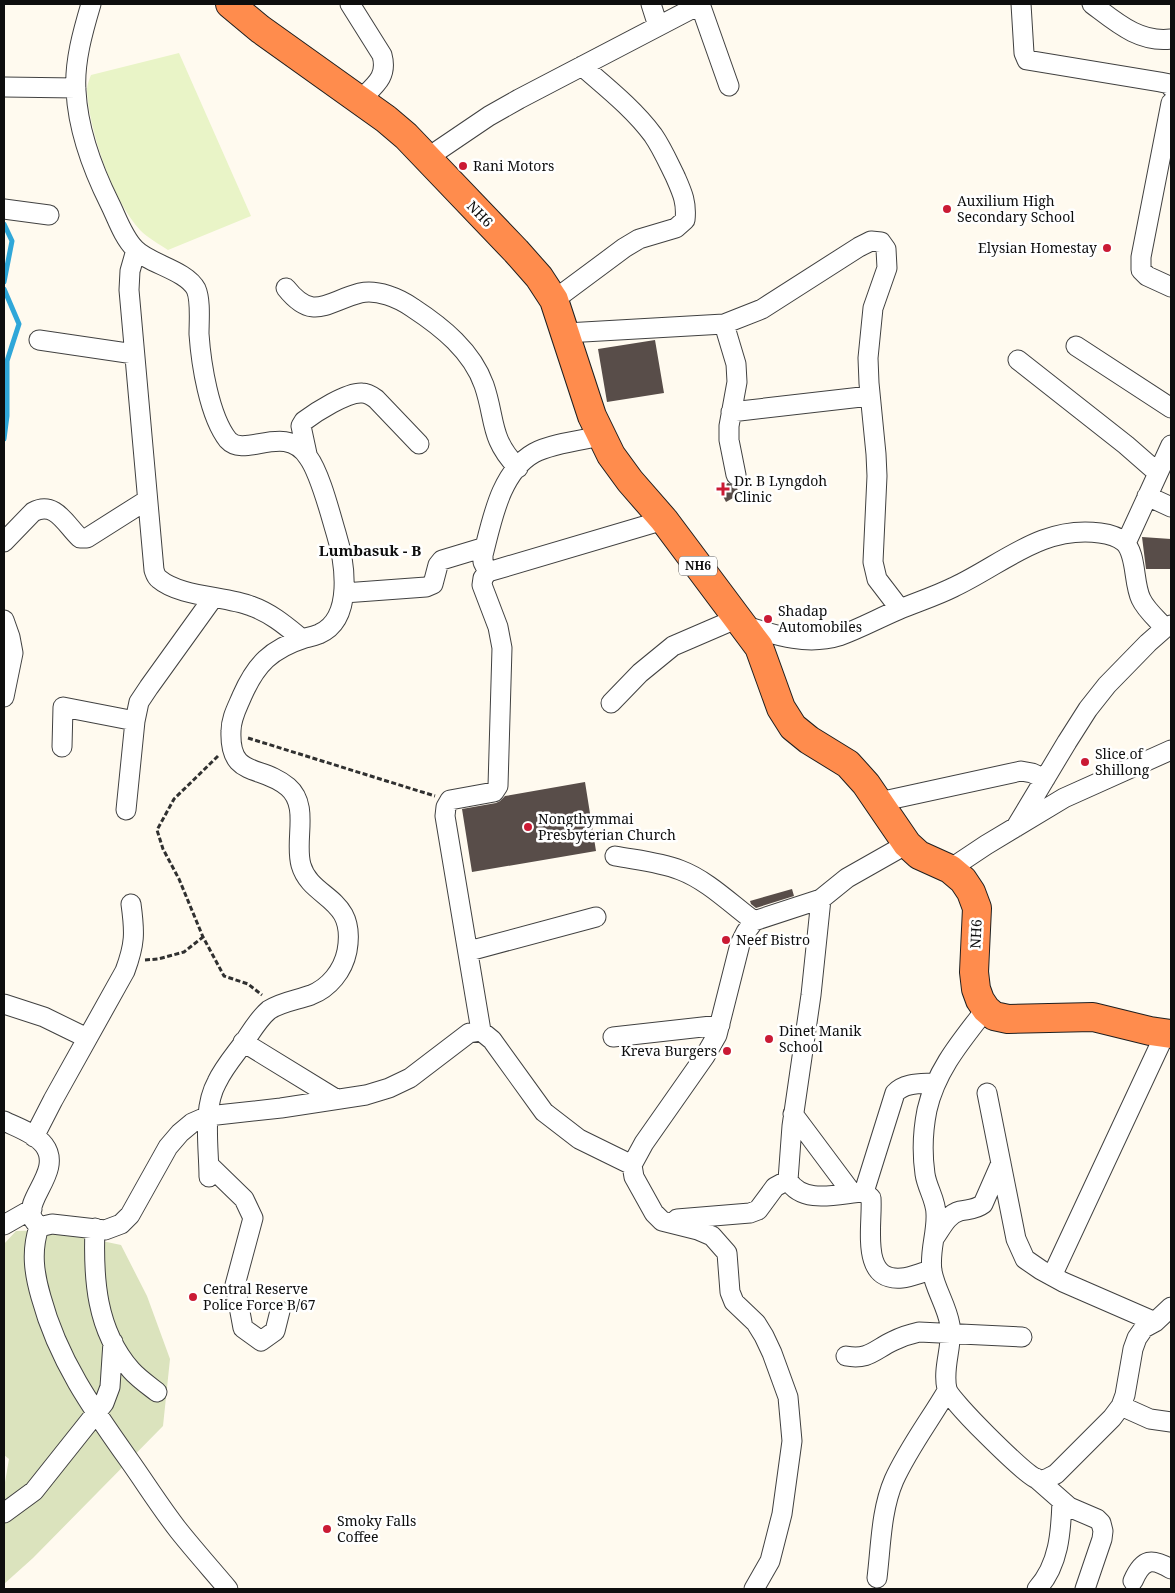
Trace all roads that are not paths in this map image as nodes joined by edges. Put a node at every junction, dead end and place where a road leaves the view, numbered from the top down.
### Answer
1 (92, 4) edge
2 (230, 4) edge
3 (350, 4) edge
4 (651, 4) edge
5 (701, 4) edge
6 (1021, 4) edge
7 (1092, 4) edge
8 (658, 26) junction
9 (1171, 39) edge
10 (582, 66) junction
11 (729, 86) dead end
12 (4, 87) edge
13 (1171, 87) edge
14 (76, 88) junction
15 (360, 100) junction
16 (1171, 102) edge
17 (427, 158) junction
18 (4, 209) edge
19 (49, 215) dead end
20 (136, 250) junction
21 (1171, 286) edge
22 (286, 288) dead end
23 (554, 300) junction
24 (724, 324) junction
25 (566, 333) junction
26 (39, 340) dead end
27 (1076, 346) dead end
28 (134, 354) junction
29 (1018, 360) dead end
30 (870, 396) junction
31 (1171, 408) edge
32 (731, 412) junction
33 (601, 436) junction
34 (419, 444) dead end
35 (1171, 445) edge
36 (307, 454) junction
37 (518, 468) junction
38 (1158, 473) junction
39 (736, 475) dead end
40 (1147, 496) junction
41 (148, 500) junction
42 (1171, 507) edge
43 (664, 520) junction
44 (4, 542) edge
45 (1126, 543) junction
46 (485, 547) junction
47 (488, 572) junction
48 (344, 593) junction
49 (213, 598) junction
50 (900, 609) junction
51 (4, 620) edge
52 (741, 622) junction
53 (1168, 627) edge
54 (302, 639) junction
55 (4, 697) edge
56 (611, 703) dead end
57 (135, 721) junction
58 (62, 747) dead end
59 (1171, 750) edge
60 (1044, 779) junction
61 (879, 802) junction
62 (126, 810) dead end
63 (1016, 827) junction
64 (907, 844) junction
65 (614, 856) dead end
66 (950, 869) junction
67 (821, 899) junction
68 (131, 904) dead end
69 (596, 917) dead end
70 (754, 921) junction
71 (469, 951) junction
72 (4, 1004) edge
73 (986, 1009) junction
74 (720, 1025) junction
75 (481, 1031) junction
76 (1168, 1034) edge
77 (613, 1037) dead end
78 (87, 1038) junction
79 (244, 1042) junction
80 (936, 1083) junction
81 (987, 1093) dead end
82 (336, 1099) junction
83 (793, 1114) junction
84 (208, 1116) junction
85 (4, 1121) edge
86 (34, 1137) junction
87 (1001, 1163) junction
88 (632, 1165) junction
89 (788, 1180) junction
90 (858, 1192) junction
91 (32, 1209) junction
92 (662, 1221) junction
93 (4, 1225) edge
94 (39, 1227) junction
95 (95, 1228) junction
96 (934, 1238) junction
97 (932, 1270) junction
98 (1052, 1276) junction
99 (1171, 1306) edge
100 (280, 1311) dead end
101 (1155, 1322) junction
102 (951, 1335) junction
103 (1022, 1337) dead end
104 (112, 1342) junction
105 (846, 1356) dead end
106 (947, 1391) junction
107 (157, 1392) dead end
108 (1122, 1406) junction
109 (96, 1414) junction
110 (1171, 1422) edge
111 (1036, 1478) junction
112 (1062, 1501) junction
113 (4, 1513) edge
114 (1171, 1568) edge
115 (877, 1578) dead end
116 (1134, 1580) dead end
117 (228, 1589) edge
118 (754, 1589) edge
119 (1037, 1589) edge
120 (1085, 1589) edge

1 - 14 street
2 - 15 highway, NH6 / NH6
3 - 15 street
4 - 8 street
5 - 8 street
5 - 11 street
6 - 13 street
7 - 9 street
8 - 10 street
10 - 17 street
10 - 23 street
12 - 14 street
14 - 20 street
15 - 17 highway, NH6 / NH6
16 - 21 street
17 - 23 highway, NH6 / NH6
18 - 19 street
20 - 28 street
20 - 36 street
22 - 37 street
23 - 25 highway, NH6 / NH6
24 - 25 street
24 - 30 street
24 - 32 street
25 - 33 highway, NH6 / NH6
26 - 28 street
27 - 31 street
28 - 41 street
29 - 38 street
30 - 32 street
30 - 50 street
32 - 39 street
33 - 37 street
33 - 43 highway, NH6 / NH6
34 - 36 street
35 - 38 street
36 - 48 street
37 - 46 street
38 - 40 street
40 - 42 street
40 - 45 street
41 - 44 street
41 - 49 street
43 - 47 street
43 - 52 highway, NH6 / NH6
45 - 50 street
45 - 53 street
46 - 47 street
46 - 48 street
47 - 71 street
48 - 54 street
49 - 54 street
49 - 57 street
50 - 52 street
51 - 55 street
52 - 56 street
52 - 61 highway, NH6 / NH6
53 - 60 street
54 - 79 street
57 - 58 street
57 - 62 street
59 - 63 street
60 - 61 street
60 - 63 street
61 - 64 highway, NH6 / NH6
63 - 66 street
64 - 66 highway, NH6 / NH6
64 - 67 street
65 - 70 street
66 - 73 highway, NH6 / NH6
67 - 70 street
67 - 83 street
68 - 78 street
69 - 71 street
70 - 74 street
71 - 75 street
72 - 78 street
73 - 76 highway
73 - 80 street
74 - 77 street
74 - 88 street
75 - 82 street
75 - 88 street
76 - 98 street
78 - 86 street
79 - 82 street
79 - 84 street
80 - 90 street
80 - 96 street
81 - 87 street
82 - 84 street
83 - 89 street
83 - 90 street
84 - 95 street
84 - 100 street
85 - 86 street
86 - 91 street
87 - 96 street
87 - 98 street
88 - 92 street
89 - 90 street
89 - 92 street
90 - 97 street
91 - 93 street
91 - 94 street
92 - 118 street
94 - 95 street
94 - 109 street
95 - 104 street
96 - 97 street
97 - 102 street
98 - 101 street
99 - 101 street
101 - 108 street
102 - 103 street
102 - 105 street
102 - 106 street
104 - 107 street
104 - 109 street
106 - 111 street
106 - 115 street
108 - 110 street
108 - 111 street
109 - 113 street
109 - 117 street
111 - 112 street
112 - 119 street
112 - 120 street
114 - 116 street

